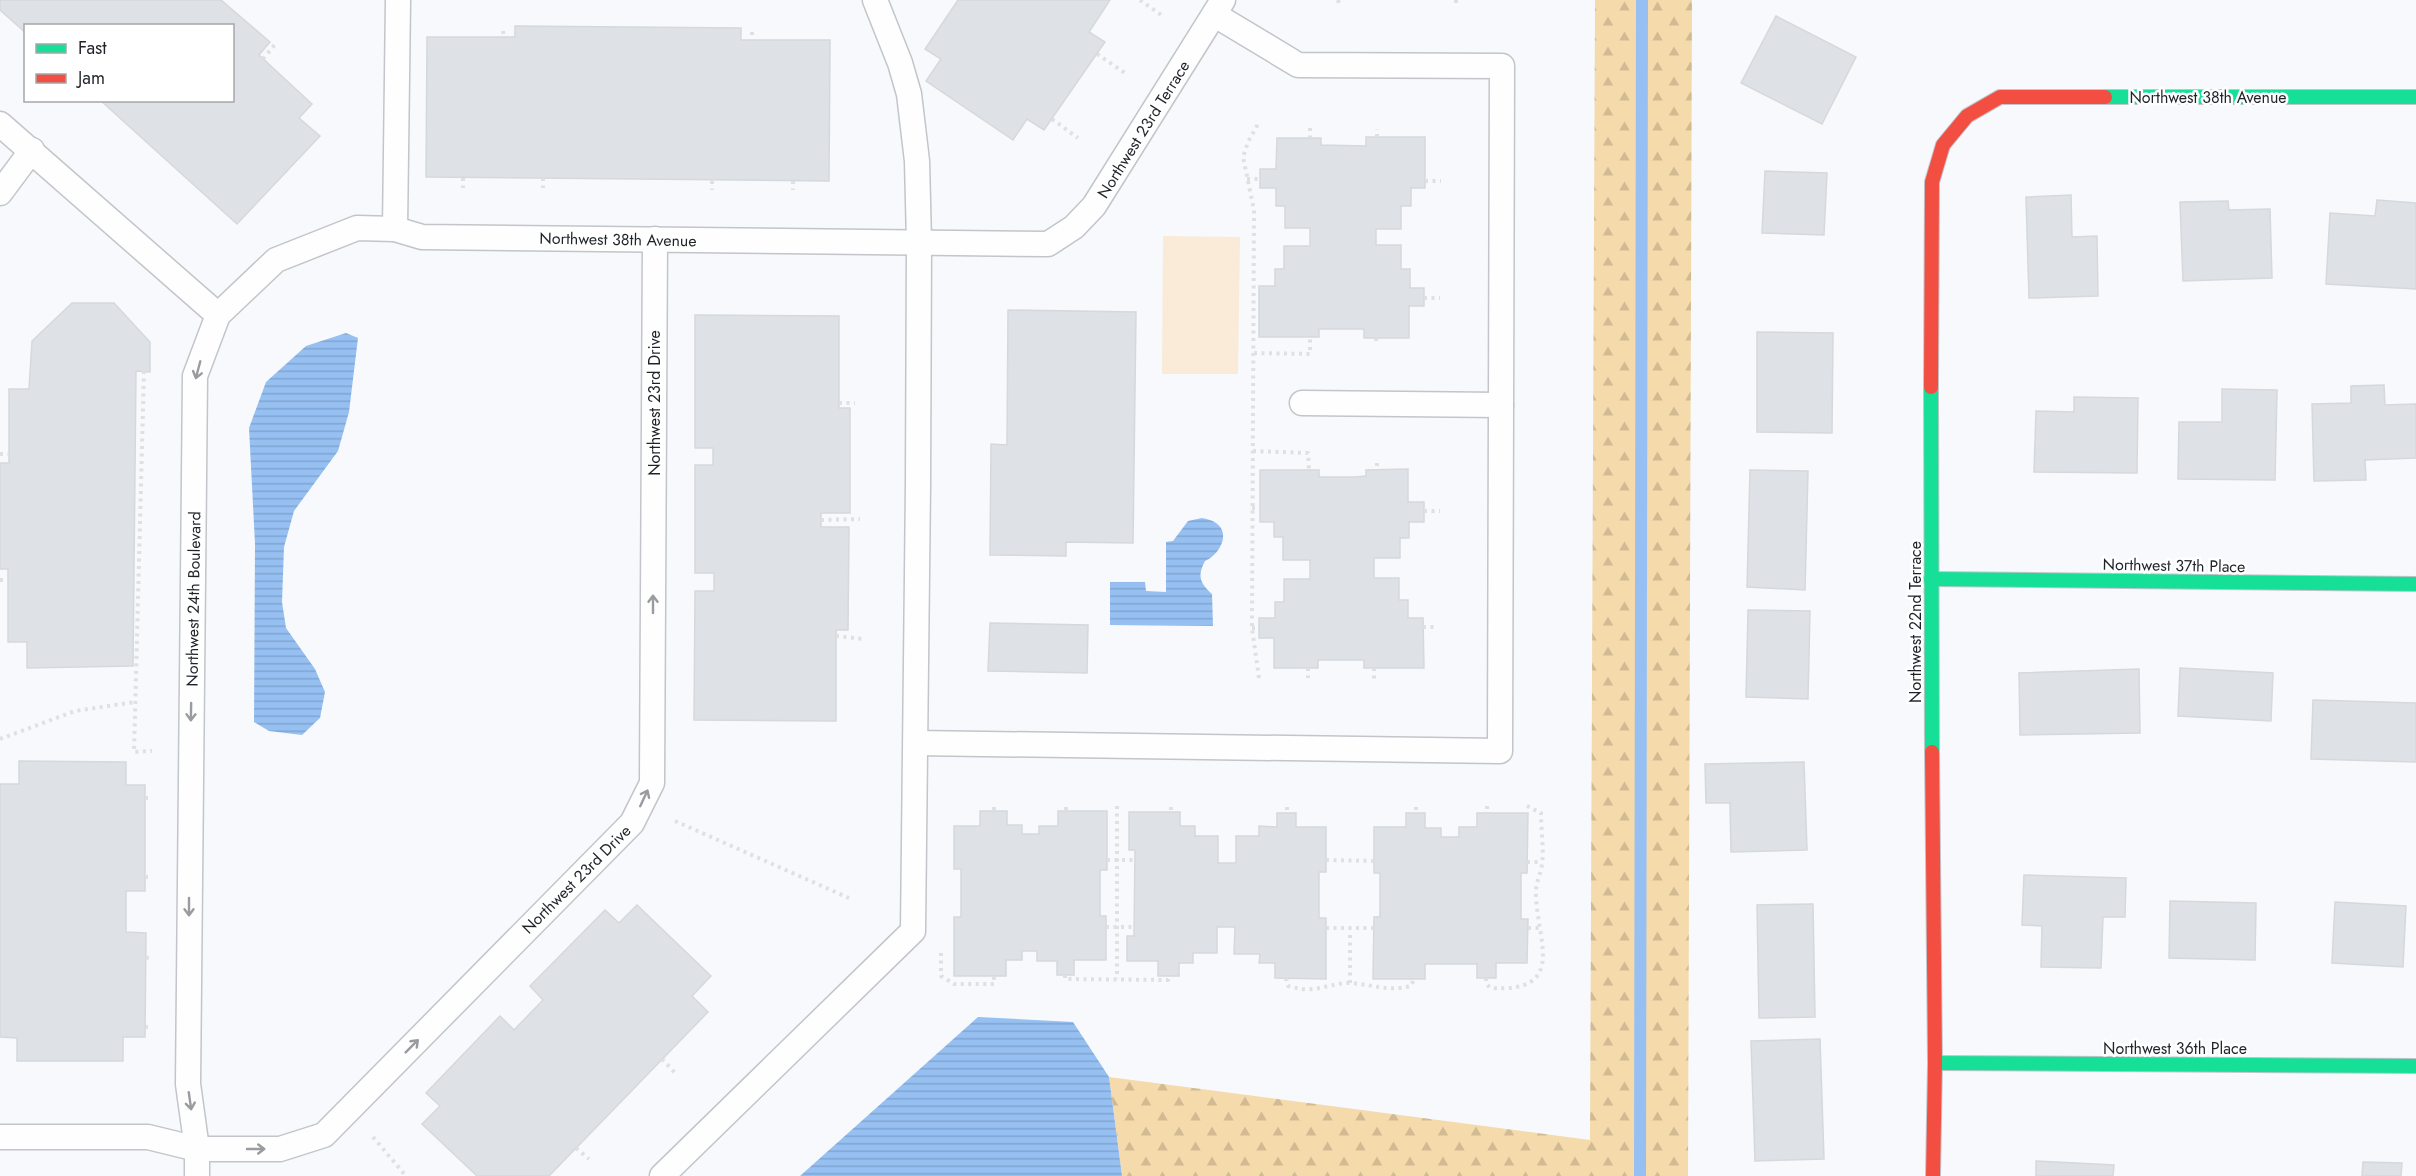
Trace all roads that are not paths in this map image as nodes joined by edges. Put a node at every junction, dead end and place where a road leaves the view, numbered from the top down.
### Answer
1 (398, 0) edge
2 (875, 0) edge
3 (1219, 7) edge
4 (2000, 97) joint
5 (2416, 97) edge
6 (0, 124) edge
7 (32, 150) junction
8 (0, 193) edge
9 (395, 229) junction
10 (655, 239) junction
11 (919, 242) junction
12 (1048, 244) joint
13 (218, 315) junction
14 (1302, 403) dead end
15 (1501, 405) junction
16 (1931, 579) junction
17 (2416, 584) edge
18 (916, 743) junction
19 (1935, 1063) junction
20 (2416, 1066) edge
21 (0, 1137) edge
22 (197, 1149) junction
23 (197, 1176) edge
24 (662, 1176) edge
25 (1933, 1176) edge

1 - 9 lane
2 - 11 lane
3 - 12 lane, Northwest 23rd Terrace
3 - 15 lane
4 - 5 street, Northwest 38th Avenue
4 - 16 street, Northwest 22nd Terrace
6 - 7 lane
7 - 8 lane
7 - 13 lane
9 - 10 lane, Northwest 38th Avenue
9 - 13 lane, Northwest 38th Avenue
10 - 11 lane, Northwest 38th Avenue
22 -> 10 lane, Northwest 23rd Drive
11 - 12 lane, Northwest 38th Avenue
11 - 18 lane
13 -> 22 lane, Northwest 24th Boulevard
14 - 15 lane
15 - 18 lane
16 - 17 street, Northwest 37th Place
16 - 19 street, Northwest 22nd Terrace
18 - 24 lane
19 - 20 street, Northwest 36th Place
19 - 25 street, Northwest 22nd Terrace
21 - 22 lane, Northwest 23rd Drive
22 - 23 lane, Northwest 24th Boulevard

